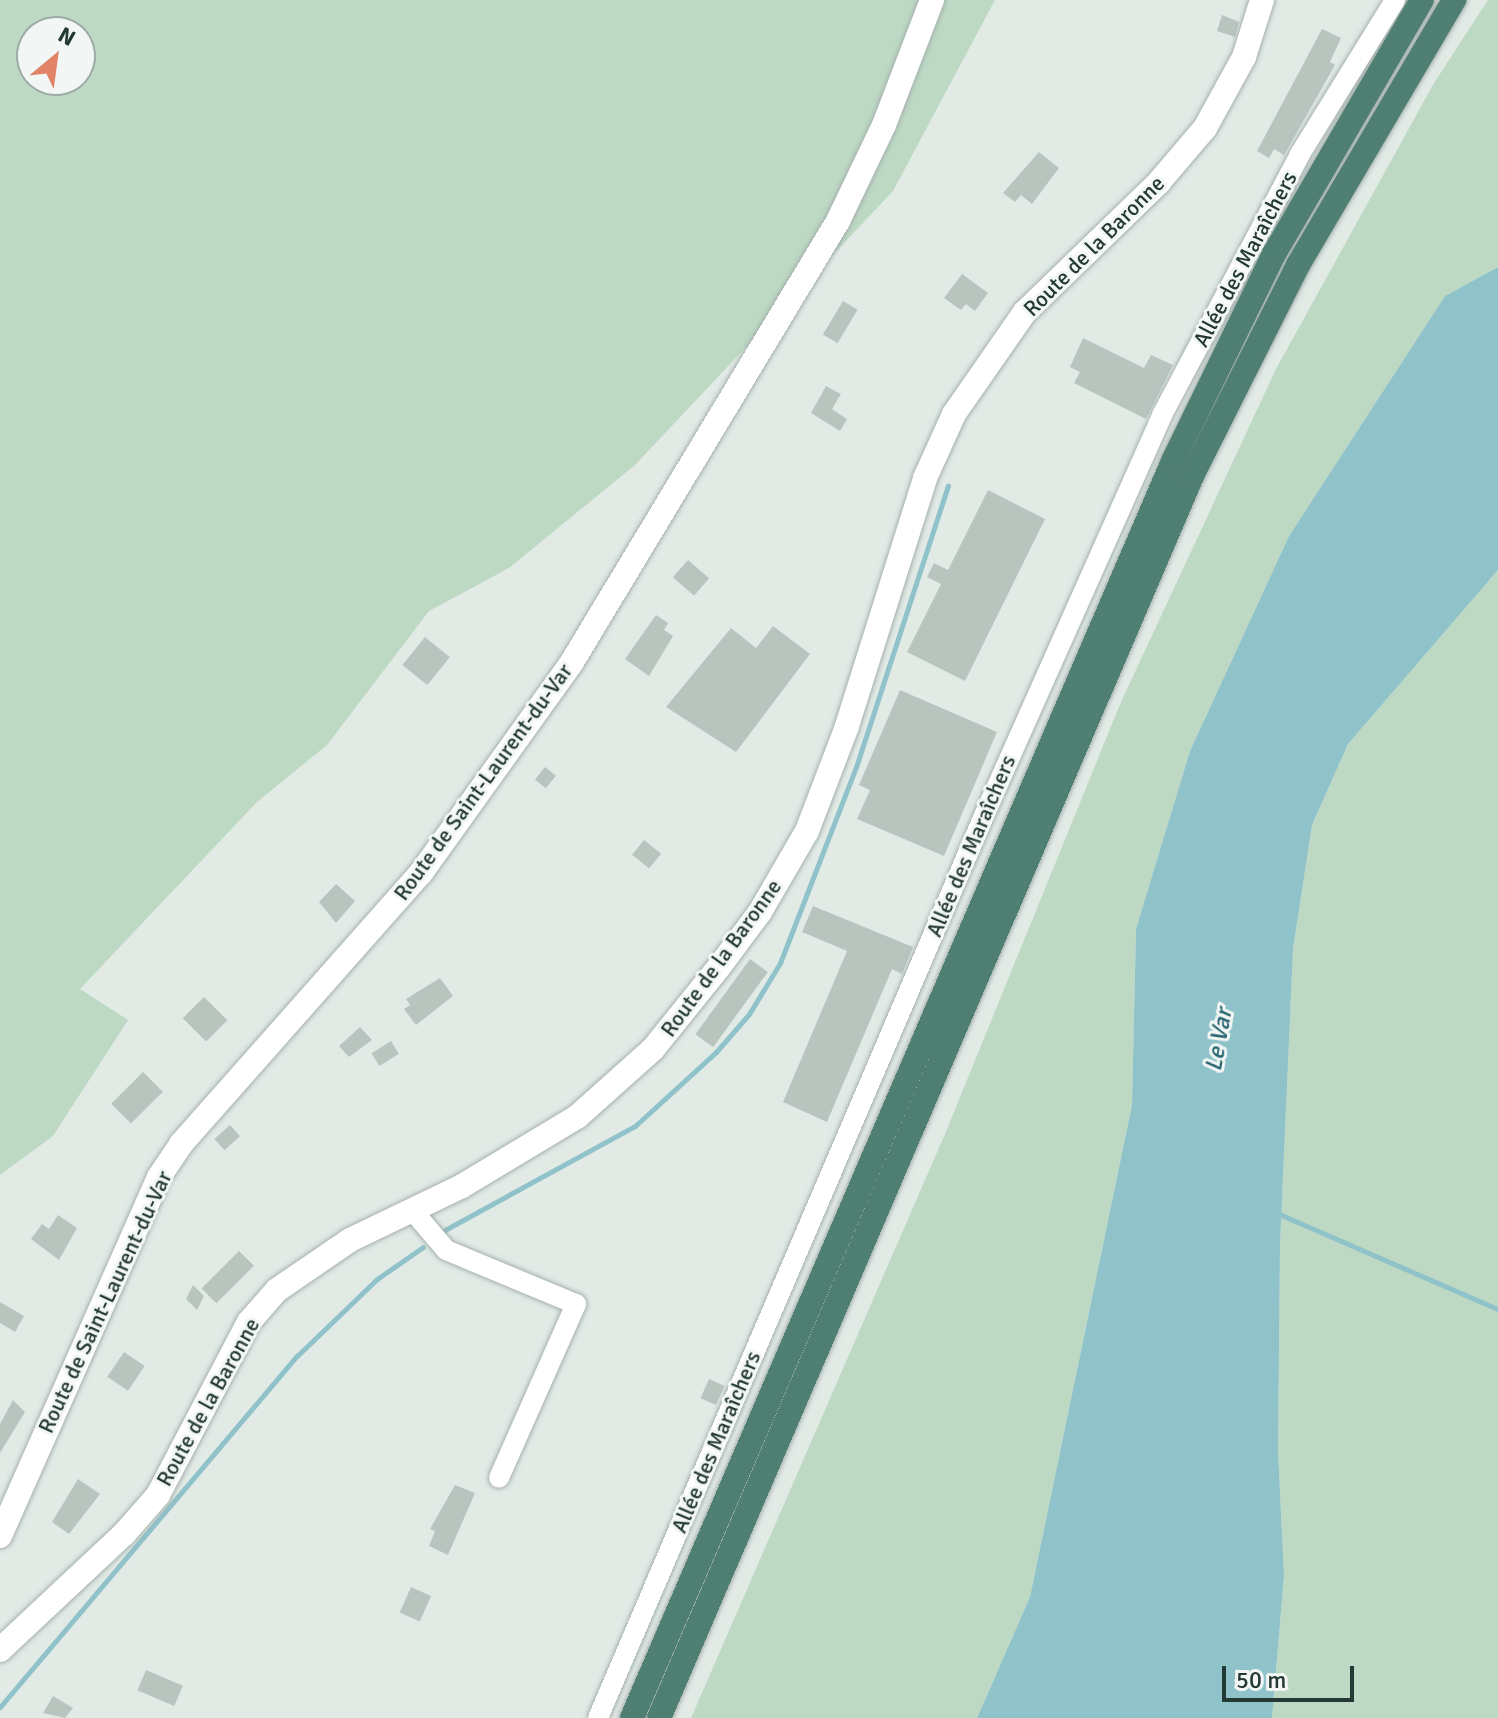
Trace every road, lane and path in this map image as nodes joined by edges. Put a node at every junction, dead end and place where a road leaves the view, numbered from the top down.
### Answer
1 (932, 0) edge
2 (1262, 0) edge
3 (1395, 0) edge
4 (1422, 0) edge
5 (1454, 0) edge
6 (412, 1210) junction
7 (499, 1478) dead end
8 (0, 1536) edge
9 (0, 1650) edge
10 (598, 1718) edge
11 (632, 1718) edge
12 (659, 1718) edge

1 - 8 main road, Route de Saint-Laurent-du-Var
2 - 6 main road, Route de la Baronne
3 - 10 street, Allée des Maraîchers
4 - 11 highway
5 - 12 highway
6 - 7 street
6 - 9 main road, Route de la Baronne

